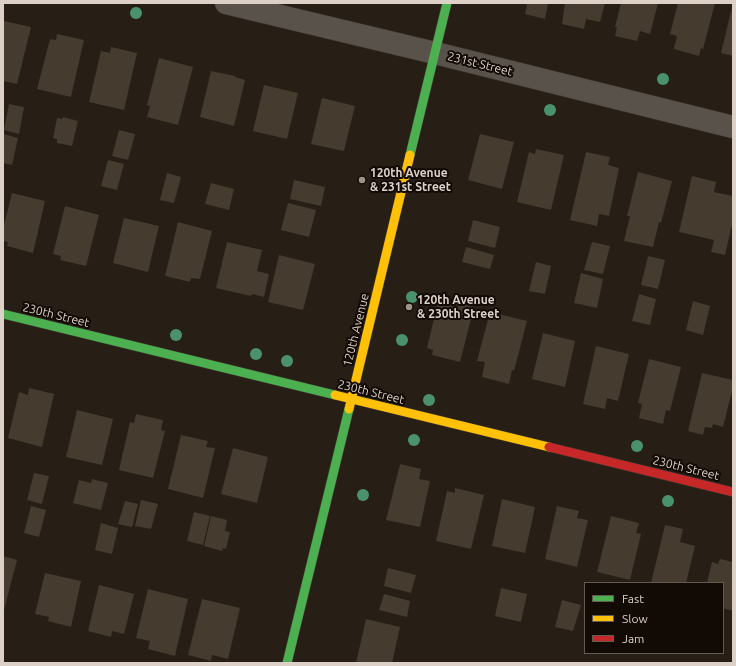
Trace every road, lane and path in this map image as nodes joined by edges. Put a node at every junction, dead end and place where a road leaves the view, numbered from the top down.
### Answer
1 (226, 3) edge
2 (448, 3) edge
3 (435, 53) junction
4 (733, 127) edge
5 (3, 314) edge
6 (351, 398) junction
7 (733, 492) edge
8 (287, 663) edge

1 - 3 street, 231st Street
2 - 3 street, 120th Avenue
3 - 4 street, 231st Street
3 - 6 street, 120th Avenue
5 - 6 street, 230th Street
6 - 7 street, 230th Street
6 - 8 street, 120th Avenue

